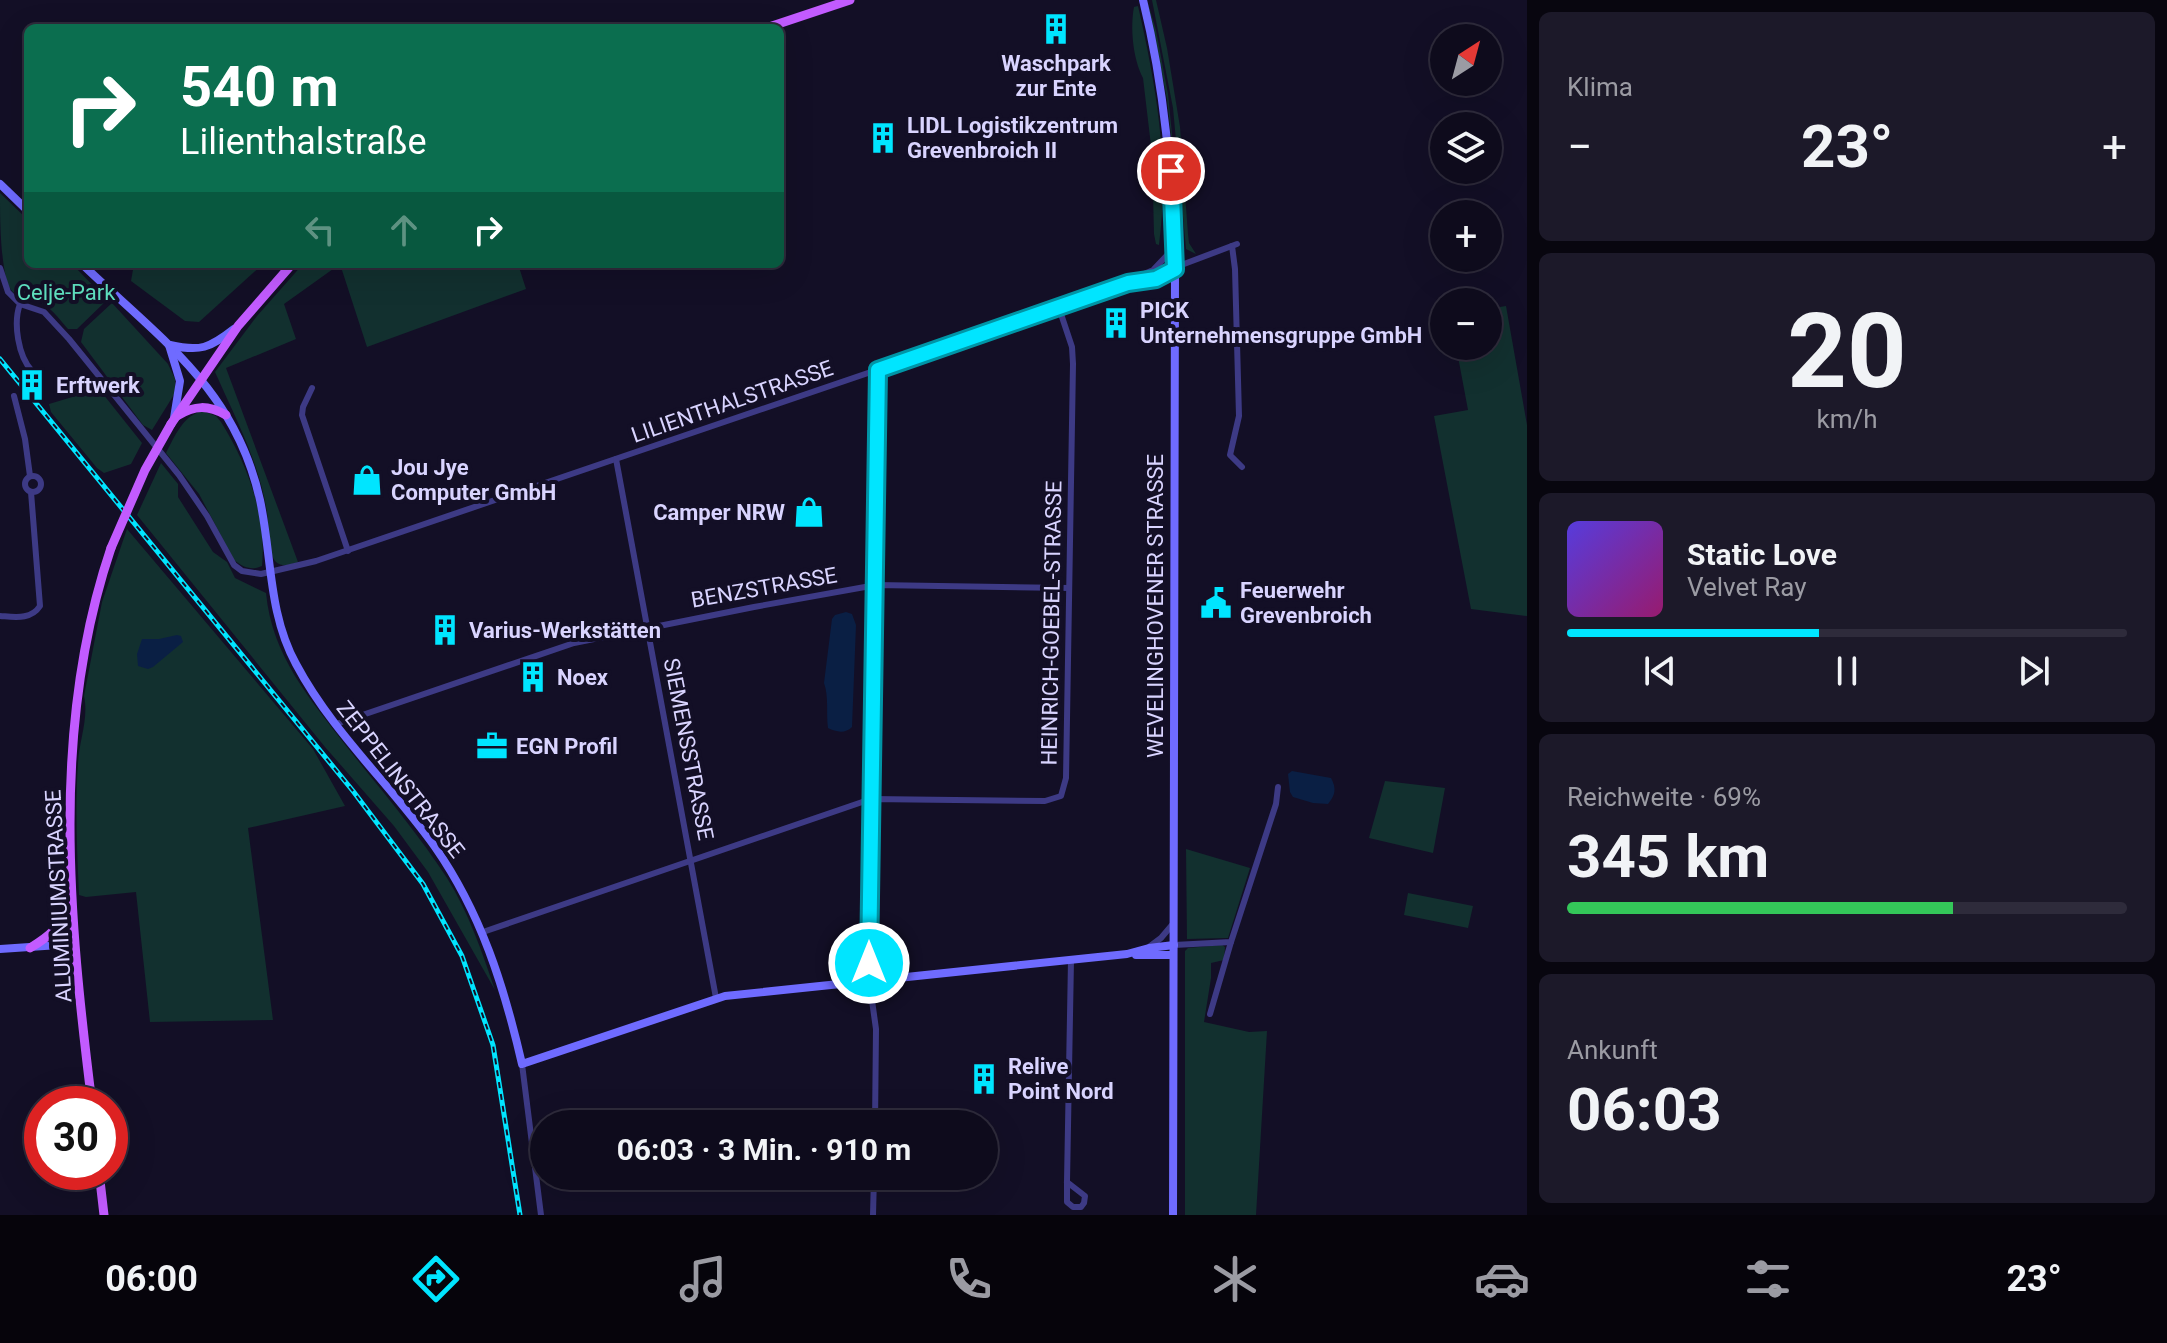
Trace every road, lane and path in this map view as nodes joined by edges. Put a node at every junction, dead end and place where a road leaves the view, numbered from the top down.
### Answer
1 (850, 0) edge
2 (1143, 0) edge
3 (778, 24) edge
4 (0, 184) edge
5 (24, 207) edge
6 (1174, 248) junction
7 (0, 268) edge
8 (86, 268) edge
9 (289, 268) edge
10 (1175, 269) junction
11 (1151, 271) junction
12 (1128, 283) junction
13 (20, 304) junction
14 (1059, 308) junction
15 (238, 326) junction
16 (169, 345) junction
17 (878, 370) junction
18 (32, 371) dead end
19 (201, 377) junction
20 (312, 388) dead end
21 (14, 396) dead end
22 (226, 415) junction
23 (172, 421) junction
24 (616, 459) junction
25 (1242, 467) dead end
26 (30, 476) junction
27 (31, 492) junction
28 (348, 551) junction
29 (270, 574) junction
30 (876, 585) junction
31 (1069, 588) junction
32 (0, 616) edge
33 (648, 627) junction
34 (336, 724) junction
35 (1278, 787) dead end
36 (871, 799) junction
37 (692, 860) junction
38 (72, 896) junction
39 (1173, 921) junction
40 (483, 932) junction
41 (1231, 942) junction
42 (74, 944) junction
43 (30, 948) junction
44 (1149, 948) junction
45 (0, 949) edge
46 (1174, 950) junction
47 (1127, 954) junction
48 (1071, 960) junction
49 (869, 979) junction
50 (716, 998) junction
51 (1210, 1014) dead end
52 (522, 1064) junction
53 (90, 1086) edge
54 (875, 1110) edge
55 (1067, 1182) dead end
56 (101, 1190) edge
57 (874, 1190) edge
58 (104, 1215) edge
59 (541, 1215) edge
60 (873, 1215) edge
61 (1173, 1215) edge

1 - 3 main road
2 - 6 street, WEVELINGHOVENER STRASSE
4 - 5 street
6 - 10 street, WEVELINGHOVENER STRASSE
6 - 11 street, LILIENTHALSTRASSE
7 - 13 street
8 - 16 street, ZEPPELINSTRASSE
9 - 15 main road, ALUMINIUMSTRASSE
10 - 11 street, LILIENTHALSTRASSE
10 - 12 street, LILIENTHALSTRASSE
10 - 25 street, LILIENTHALSTRASSE
10 - 39 street, WEVELINGHOVENER STRASSE
11 - 12 street, LILIENTHALSTRASSE
12 - 14 street, LILIENTHALSTRASSE
13 - 18 street
13 - 29 street
14 - 17 street, LILIENTHALSTRASSE
14 - 31 street, HEINRICH-GOEBEL-STRASSE
15 - 16 street
15 - 19 main road, ALUMINIUMSTRASSE
16 - 19 street, ZEPPELINSTRASSE
16 - 23 street
17 - 24 street, LILIENTHALSTRASSE
17 - 30 street
19 - 22 street, ZEPPELINSTRASSE
19 - 23 main road, ALUMINIUMSTRASSE
20 - 28 street
21 - 26 street
22 - 23 main road
22 - 29 street, ZEPPELINSTRASSE
23 - 38 main road, ALUMINIUMSTRASSE, bridge
24 - 28 street, LILIENTHALSTRASSE
24 - 33 street, SIEMENSSTRASSE
26 - 27 street
26 - 27 street
27 - 32 street
28 - 29 street, LILIENTHALSTRASSE
29 - 34 street, ZEPPELINSTRASSE
30 - 31 street, BENZSTRASSE
30 - 33 street, BENZSTRASSE
30 - 36 street
31 - 36 street, HEINRICH-GOEBEL-STRASSE
33 - 34 street, BENZSTRASSE
33 - 37 street, SIEMENSSTRASSE
34 - 40 street, ZEPPELINSTRASSE
35 - 41 street
36 - 37 street
36 - 49 street
37 - 40 street
37 - 50 street, SIEMENSSTRASSE
38 - 42 main road, ALUMINIUMSTRASSE
38 - 43 main road
39 - 44 street
39 - 46 street, WEVELINGHOVENER STRASSE
40 - 52 street, ZEPPELINSTRASSE
41 - 46 street
41 - 51 street
42 - 43 street
42 - 53 main road, ALUMINIUMSTRASSE
43 - 45 street
44 - 46 street
44 - 47 street
46 - 47 street
46 - 61 street, WEVELINGHOVENER STRASSE
47 - 48 street
48 - 49 street
48 - 55 street
49 - 50 street
49 - 54 street
50 - 52 street
52 - 59 street, ZEPPELINSTRASSE
56 - 58 main road
57 - 60 street

